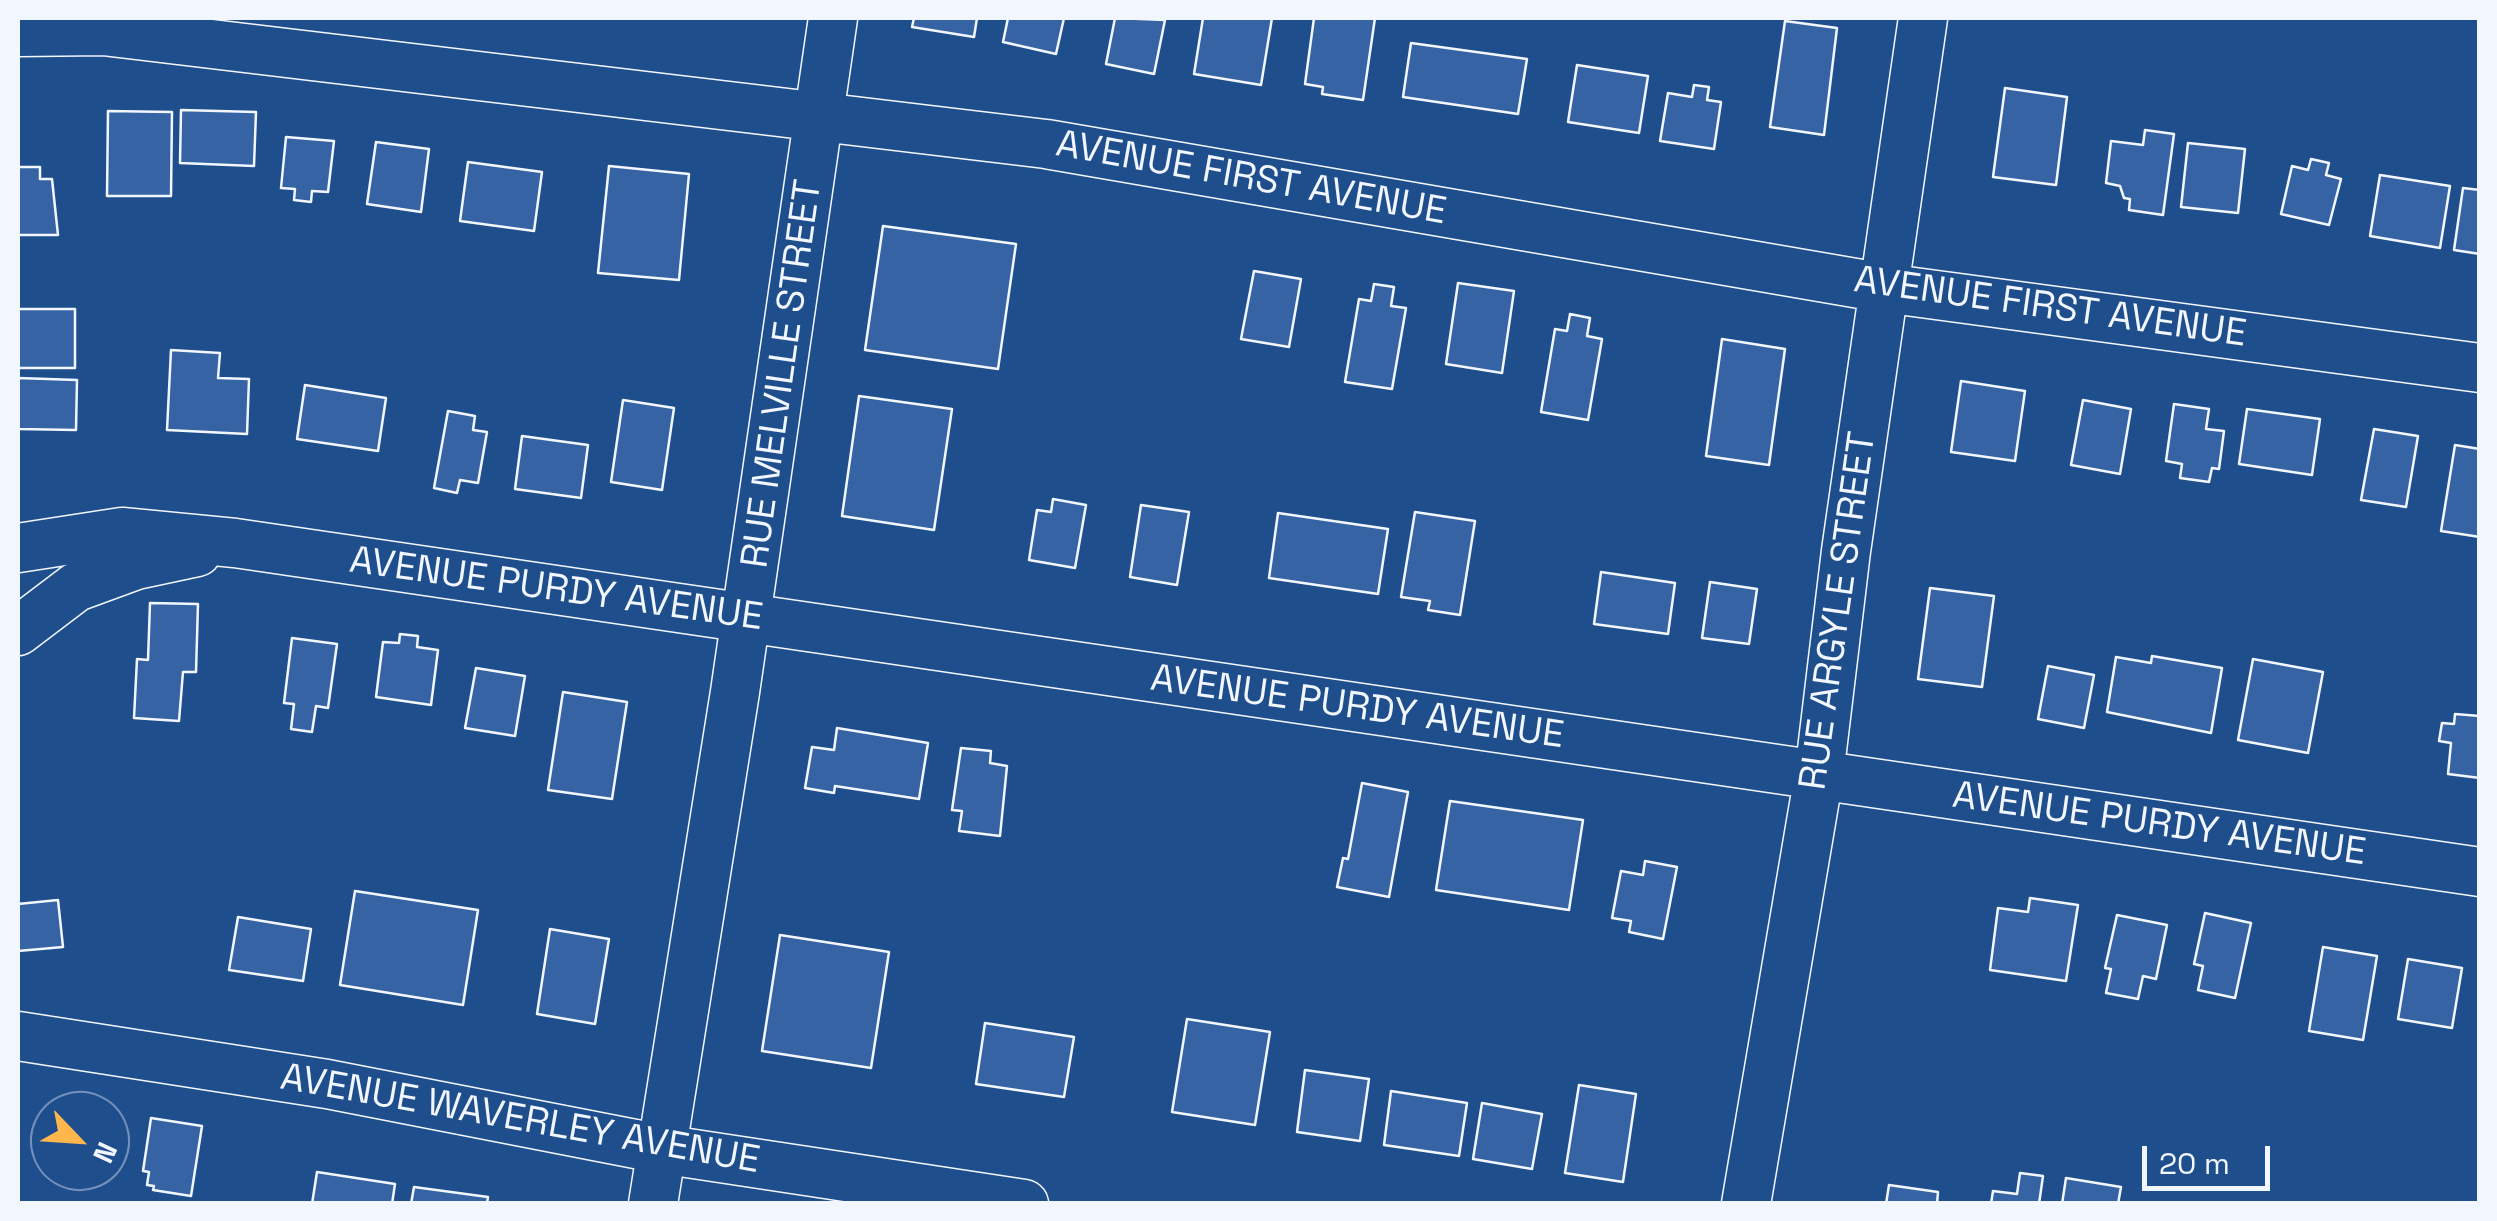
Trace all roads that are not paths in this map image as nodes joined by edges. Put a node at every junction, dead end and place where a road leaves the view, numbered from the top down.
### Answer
1 (834, 18) edge
2 (1923, 18) edge
3 (18, 32) edge
4 (821, 115) junction
5 (1884, 288) junction
6 (2480, 368) edge
7 (234, 543) junction
8 (18, 548) edge
9 (746, 618) junction
10 (18, 631) edge
11 (1819, 775) junction
12 (2480, 872) edge
13 (18, 1036) edge
14 (661, 1149) junction
15 (654, 1204) edge
16 (1024, 1204) edge
17 (1746, 1204) edge

1 - 4 street, RUE MELVILLE STREET
2 - 5 street, RUE ARGYLE STREET
3 - 4 street, AVENUE FIRST AVENUE
4 - 5 street, AVENUE FIRST AVENUE
4 - 9 street, RUE MELVILLE STREET
5 - 6 street, AVENUE FIRST AVENUE
5 - 11 street, RUE ARGYLE STREET
7 - 8 street, AVENUE PURDY AVENUE
7 - 9 street, AVENUE PURDY AVENUE
7 - 10 street, AVENUE PURDY AVENUE
9 - 11 street, AVENUE PURDY AVENUE
9 - 14 street, RUE MELVILLE STREET
11 - 12 street, AVENUE PURDY AVENUE
11 - 17 street, RUE ARGYLE STREET
13 - 14 street, AVENUE WAVERLEY AVENUE
14 - 15 street, RUE MELVILLE STREET
14 - 16 street, AVENUE WAVERLEY AVENUE

